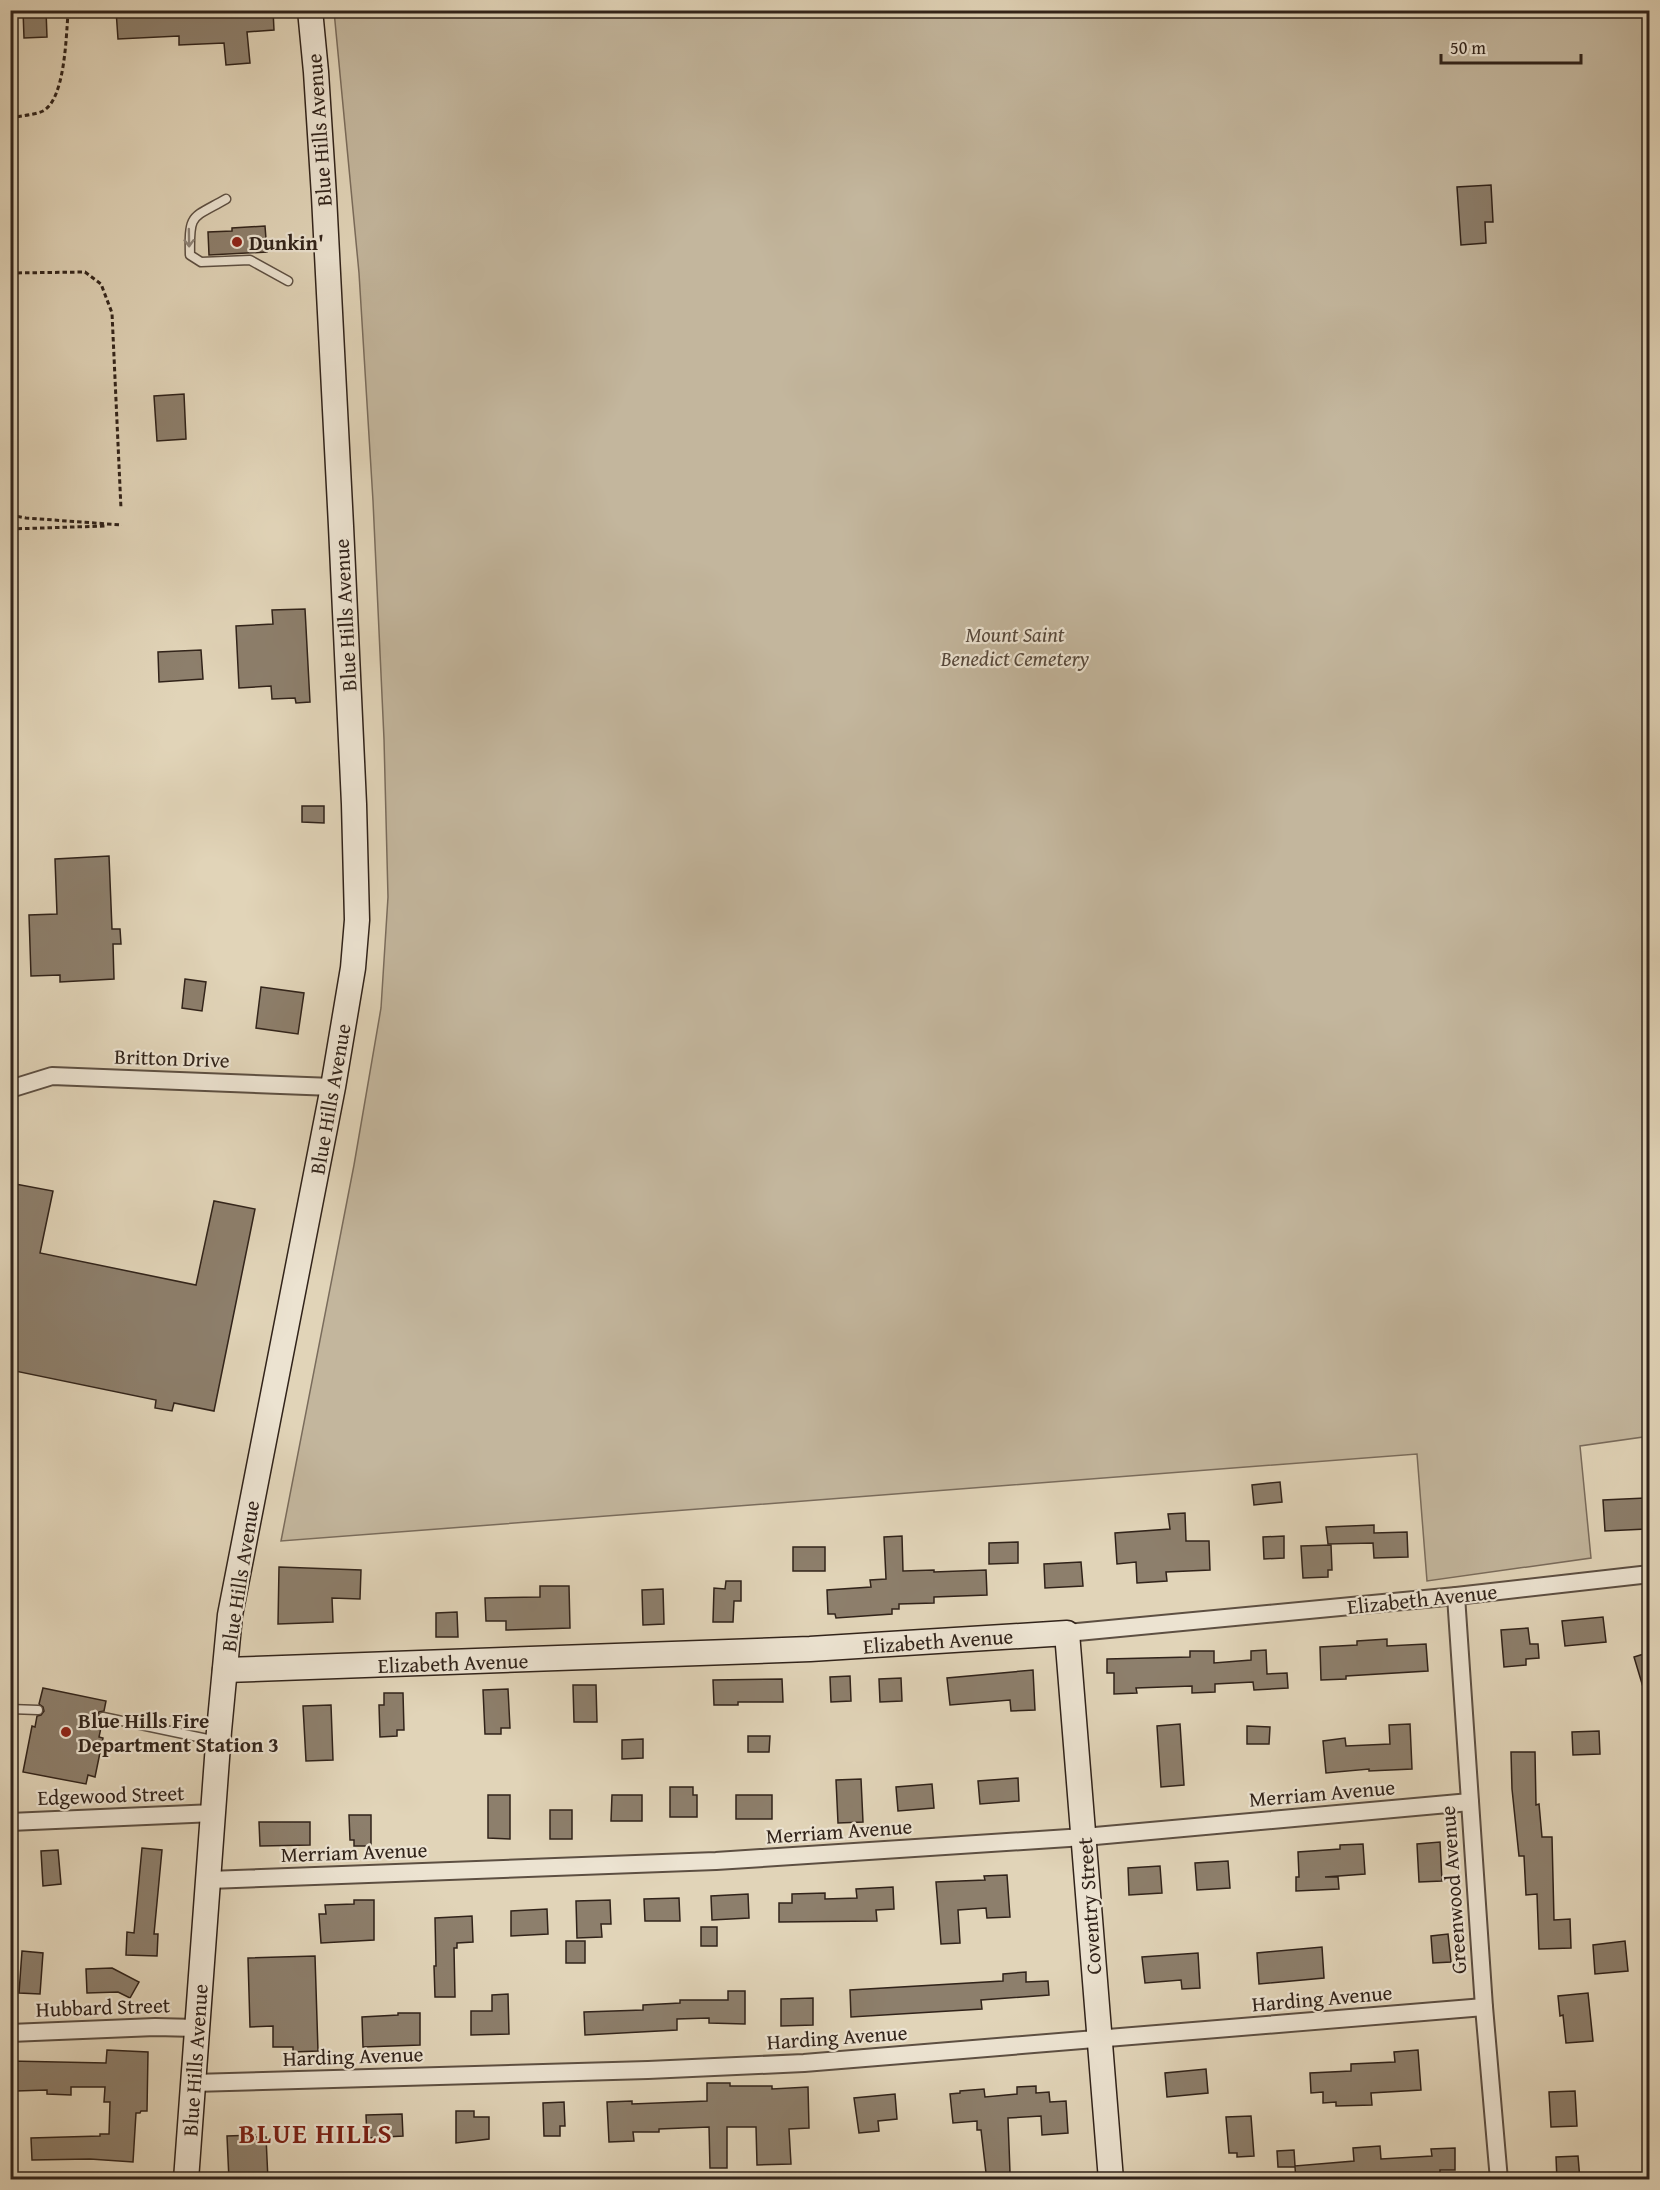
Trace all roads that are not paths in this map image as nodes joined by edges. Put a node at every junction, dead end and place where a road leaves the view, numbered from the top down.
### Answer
1 (310, 10) edge
2 (226, 200) dead end
3 (288, 281) dead end
4 (333, 1087) junction
5 (10, 1089) edge
6 (1650, 1575) edge
7 (1456, 1596) junction
8 (1067, 1633) junction
9 (225, 1670) junction
10 (10, 1709) edge
11 (38, 1710) dead end
12 (103, 1717) dead end
13 (218, 1741) junction
14 (1470, 1802) junction
15 (214, 1813) junction
16 (10, 1822) edge
17 (1084, 1837) junction
18 (208, 1880) junction
19 (1484, 2007) junction
20 (197, 2028) junction
21 (10, 2033) edge
22 (1099, 2040) junction
23 (193, 2083) junction
24 (186, 2180) edge
25 (1111, 2180) edge
26 (1499, 2180) edge

1 - 4 main road, Blue Hills Avenue
2 -> 3 lane
4 - 5 street, Britton Drive
4 - 9 main road, Blue Hills Avenue
6 - 7 street, Elizabeth Avenue
7 - 8 street, Elizabeth Avenue
7 - 14 street, Greenwood Avenue
8 - 9 main road, Elizabeth Avenue
8 - 17 main road, Coventry Street
9 - 13 main road, Blue Hills Avenue
10 - 11 lane
12 - 13 lane
13 - 15 main road, Blue Hills Avenue
14 - 17 street, Merriam Avenue
14 - 19 street, Greenwood Avenue
15 - 16 street, Edgewood Street
15 - 18 main road, Blue Hills Avenue
17 - 18 street, Merriam Avenue
17 - 22 main road, Coventry Street
18 - 20 main road, Blue Hills Avenue
19 - 22 street, Harding Avenue
19 - 26 street, Greenwood Avenue
20 - 21 street, Hubbard Street
20 - 23 main road, Blue Hills Avenue
22 - 23 street, Harding Avenue
22 - 25 main road, Coventry Street
23 - 24 main road, Blue Hills Avenue

